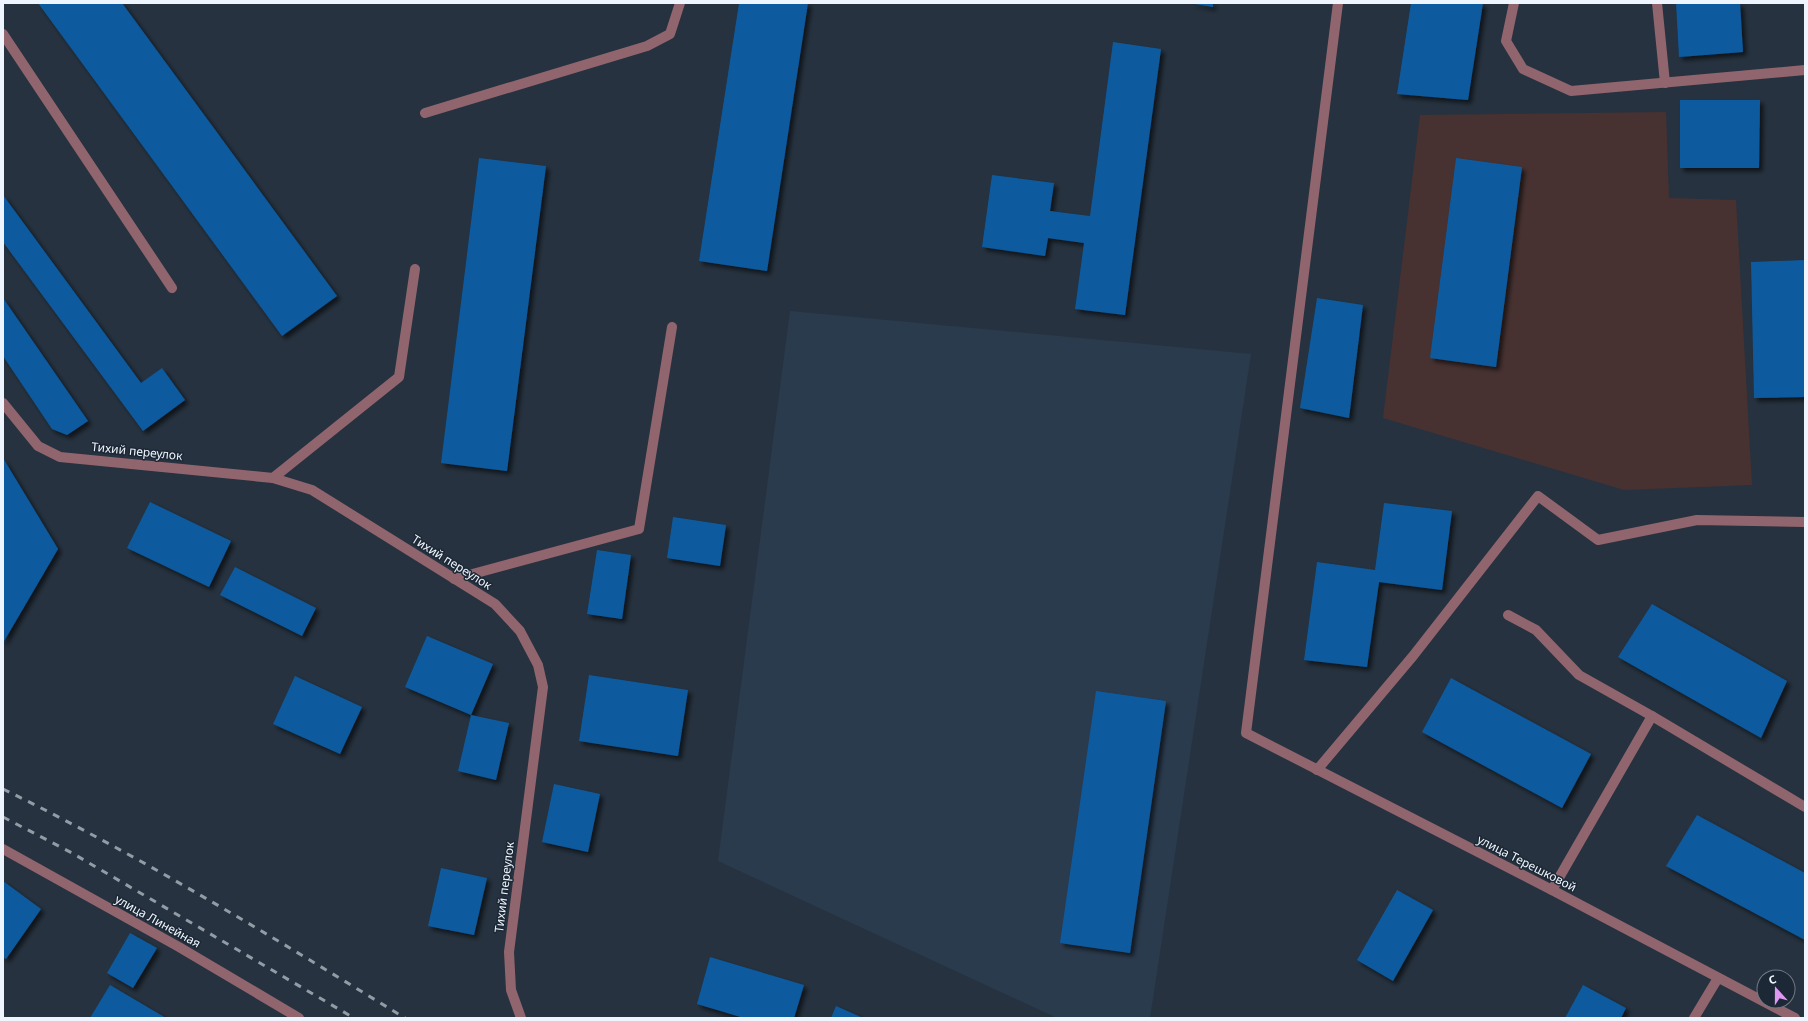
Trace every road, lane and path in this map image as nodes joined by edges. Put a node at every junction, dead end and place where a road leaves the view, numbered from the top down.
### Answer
1 (680, 3) edge
2 (1338, 3) edge
3 (1514, 3) edge
4 (1657, 3) edge
5 (3, 34) edge
6 (1805, 70) edge
7 (1665, 83) junction
8 (425, 113) dead end
9 (415, 269) dead end
10 (172, 288) dead end
11 (672, 326) dead end
12 (3, 403) edge
13 (273, 478) junction
14 (1805, 522) edge
15 (454, 579) junction
16 (1508, 616) dead end
17 (1652, 716) junction
18 (1317, 770) junction
19 (1805, 807) edge
20 (3, 849) edge
21 (1552, 890) junction
22 (1718, 978) junction
23 (299, 1018) edge
24 (521, 1018) edge
25 (1694, 1018) edge
26 (1795, 1018) edge

1 - 8 street
2 - 18 street, улица Терешковой
3 - 7 street
4 - 7 street
5 - 10 street
6 - 7 street
9 - 13 street
11 - 15 street
12 - 13 street, Тихий переулок
13 - 15 street, Тихий переулок
14 - 18 street
15 - 24 street, Тихий переулок
16 - 17 street
17 - 19 street
17 - 21 street
18 - 21 street, улица Терешковой
20 - 23 street, улица Линейная
21 - 22 street, улица Терешковой
22 - 25 street
22 - 26 street, улица Терешковой

